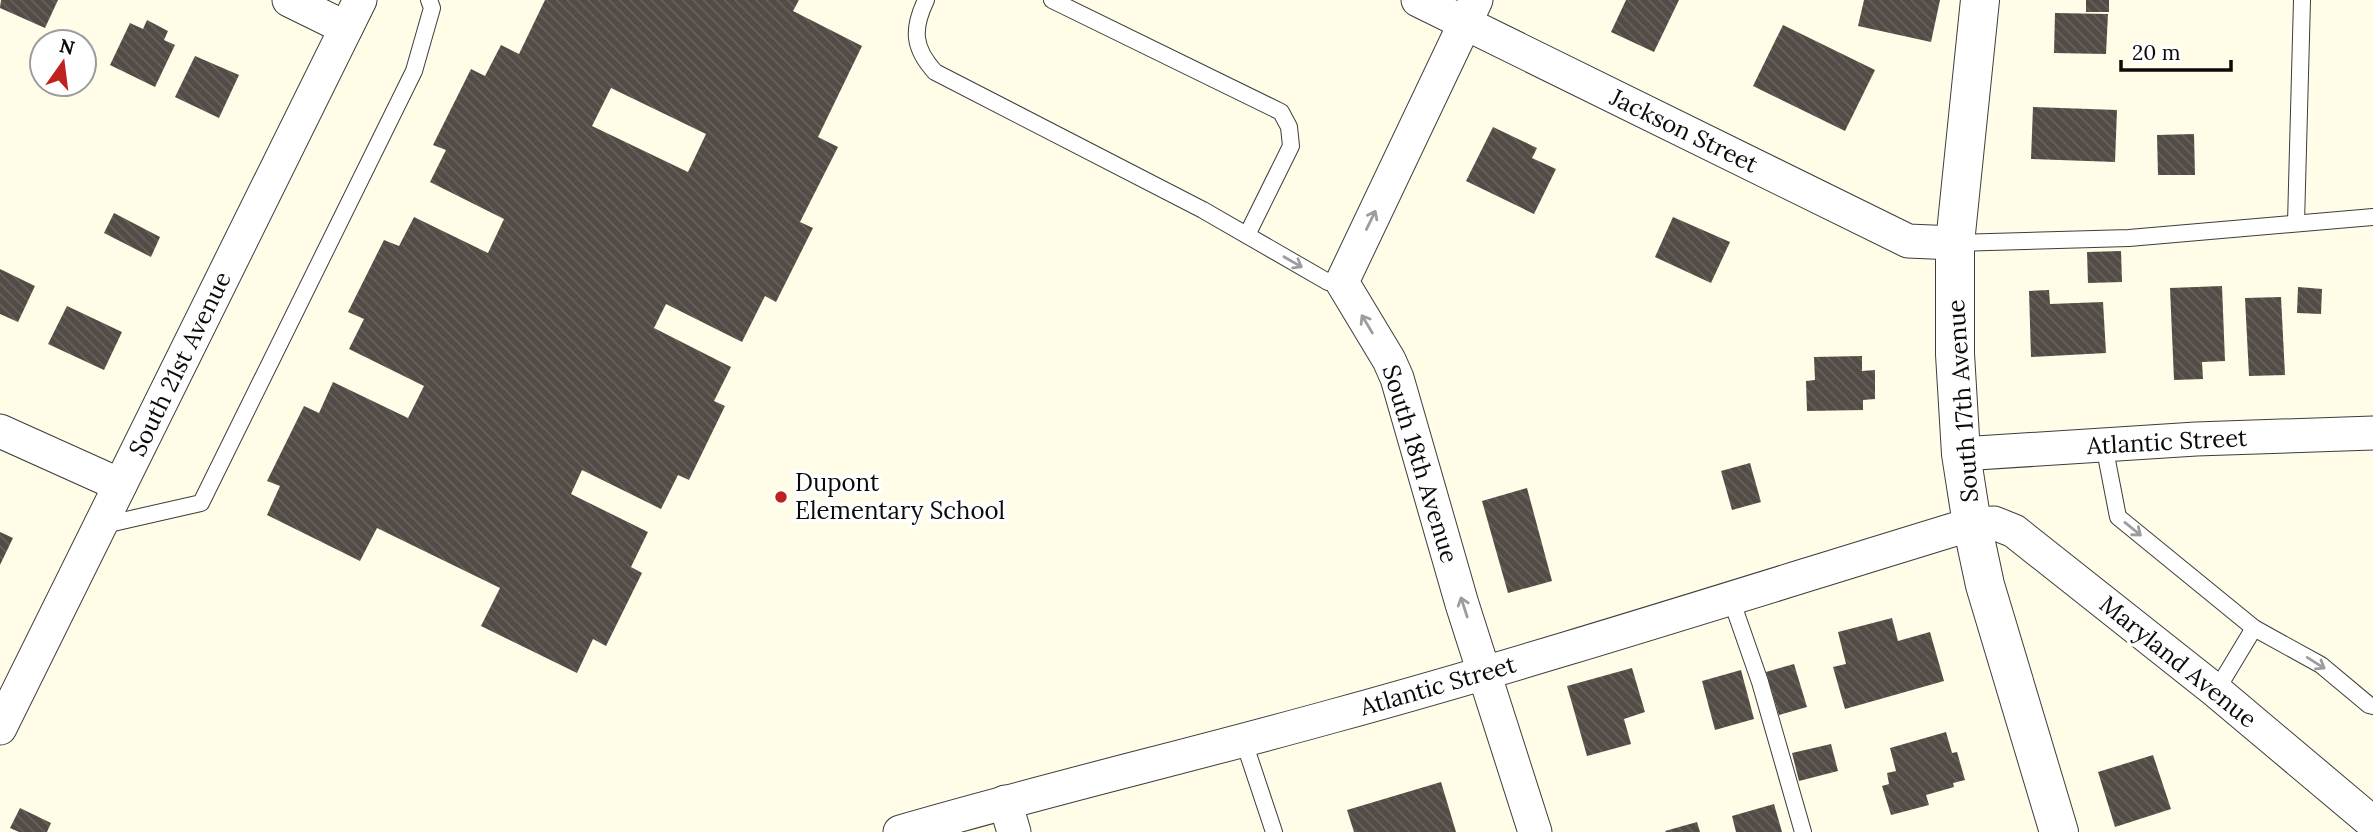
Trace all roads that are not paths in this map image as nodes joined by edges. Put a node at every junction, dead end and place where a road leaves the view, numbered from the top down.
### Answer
1 (289, 0) edge
2 (429, 0) edge
3 (926, 0) edge
4 (1052, 0) edge
5 (1418, 0) edge
6 (1980, 0) edge
7 (2302, 0) edge
8 (1471, 12) edge
9 (353, 14) edge
10 (2373, 217) edge
11 (2296, 223) junction
12 (1247, 235) junction
13 (1955, 243) junction
14 (1342, 282) junction
15 (0, 432) edge
16 (2373, 433) edge
17 (2104, 445) junction
18 (1961, 454) junction
19 (120, 485) junction
20 (1972, 524) junction
21 (100, 526) junction
22 (1731, 599) junction
23 (2254, 628) junction
24 (1486, 672) junction
25 (2216, 691) junction
26 (2373, 706) edge
27 (3, 712) edge
28 (1243, 739) junction
29 (1010, 817) edge
30 (2373, 823) edge
31 (900, 832) edge
32 (1274, 832) edge
33 (1535, 832) edge
34 (1803, 832) edge
35 (2059, 832) edge

1 - 9 street
2 - 21 lane
3 - 12 lane
4 - 12 lane
5 - 8 street, Jackson Street
6 - 13 street, South 17th Avenue
7 - 11 lane
8 - 13 street, Jackson Street
14 -> 8 street
9 - 19 street, South 21st Avenue
10 - 11 lane
11 - 13 lane
12 -> 14 lane
13 - 18 street, South 17th Avenue
24 -> 14 street, South 18th Avenue
15 - 19 street
16 - 17 street, Atlantic Street
17 - 18 street, Atlantic Street
17 -> 23 lane
18 - 20 street, South 17th Avenue
19 - 21 street, South 21st Avenue
20 - 22 street, Atlantic Street
20 - 25 street, Maryland Avenue
20 - 35 street, South 17th Avenue
21 - 27 street, South 21st Avenue
22 - 24 street, Atlantic Street
22 - 34 lane
23 - 25 lane
23 -> 26 lane
24 - 28 street, Atlantic Street
24 - 33 street, South 18th Avenue
25 - 30 street, Maryland Avenue
28 - 29 street, Atlantic Street
28 - 32 lane
29 - 31 street, Atlantic Street

